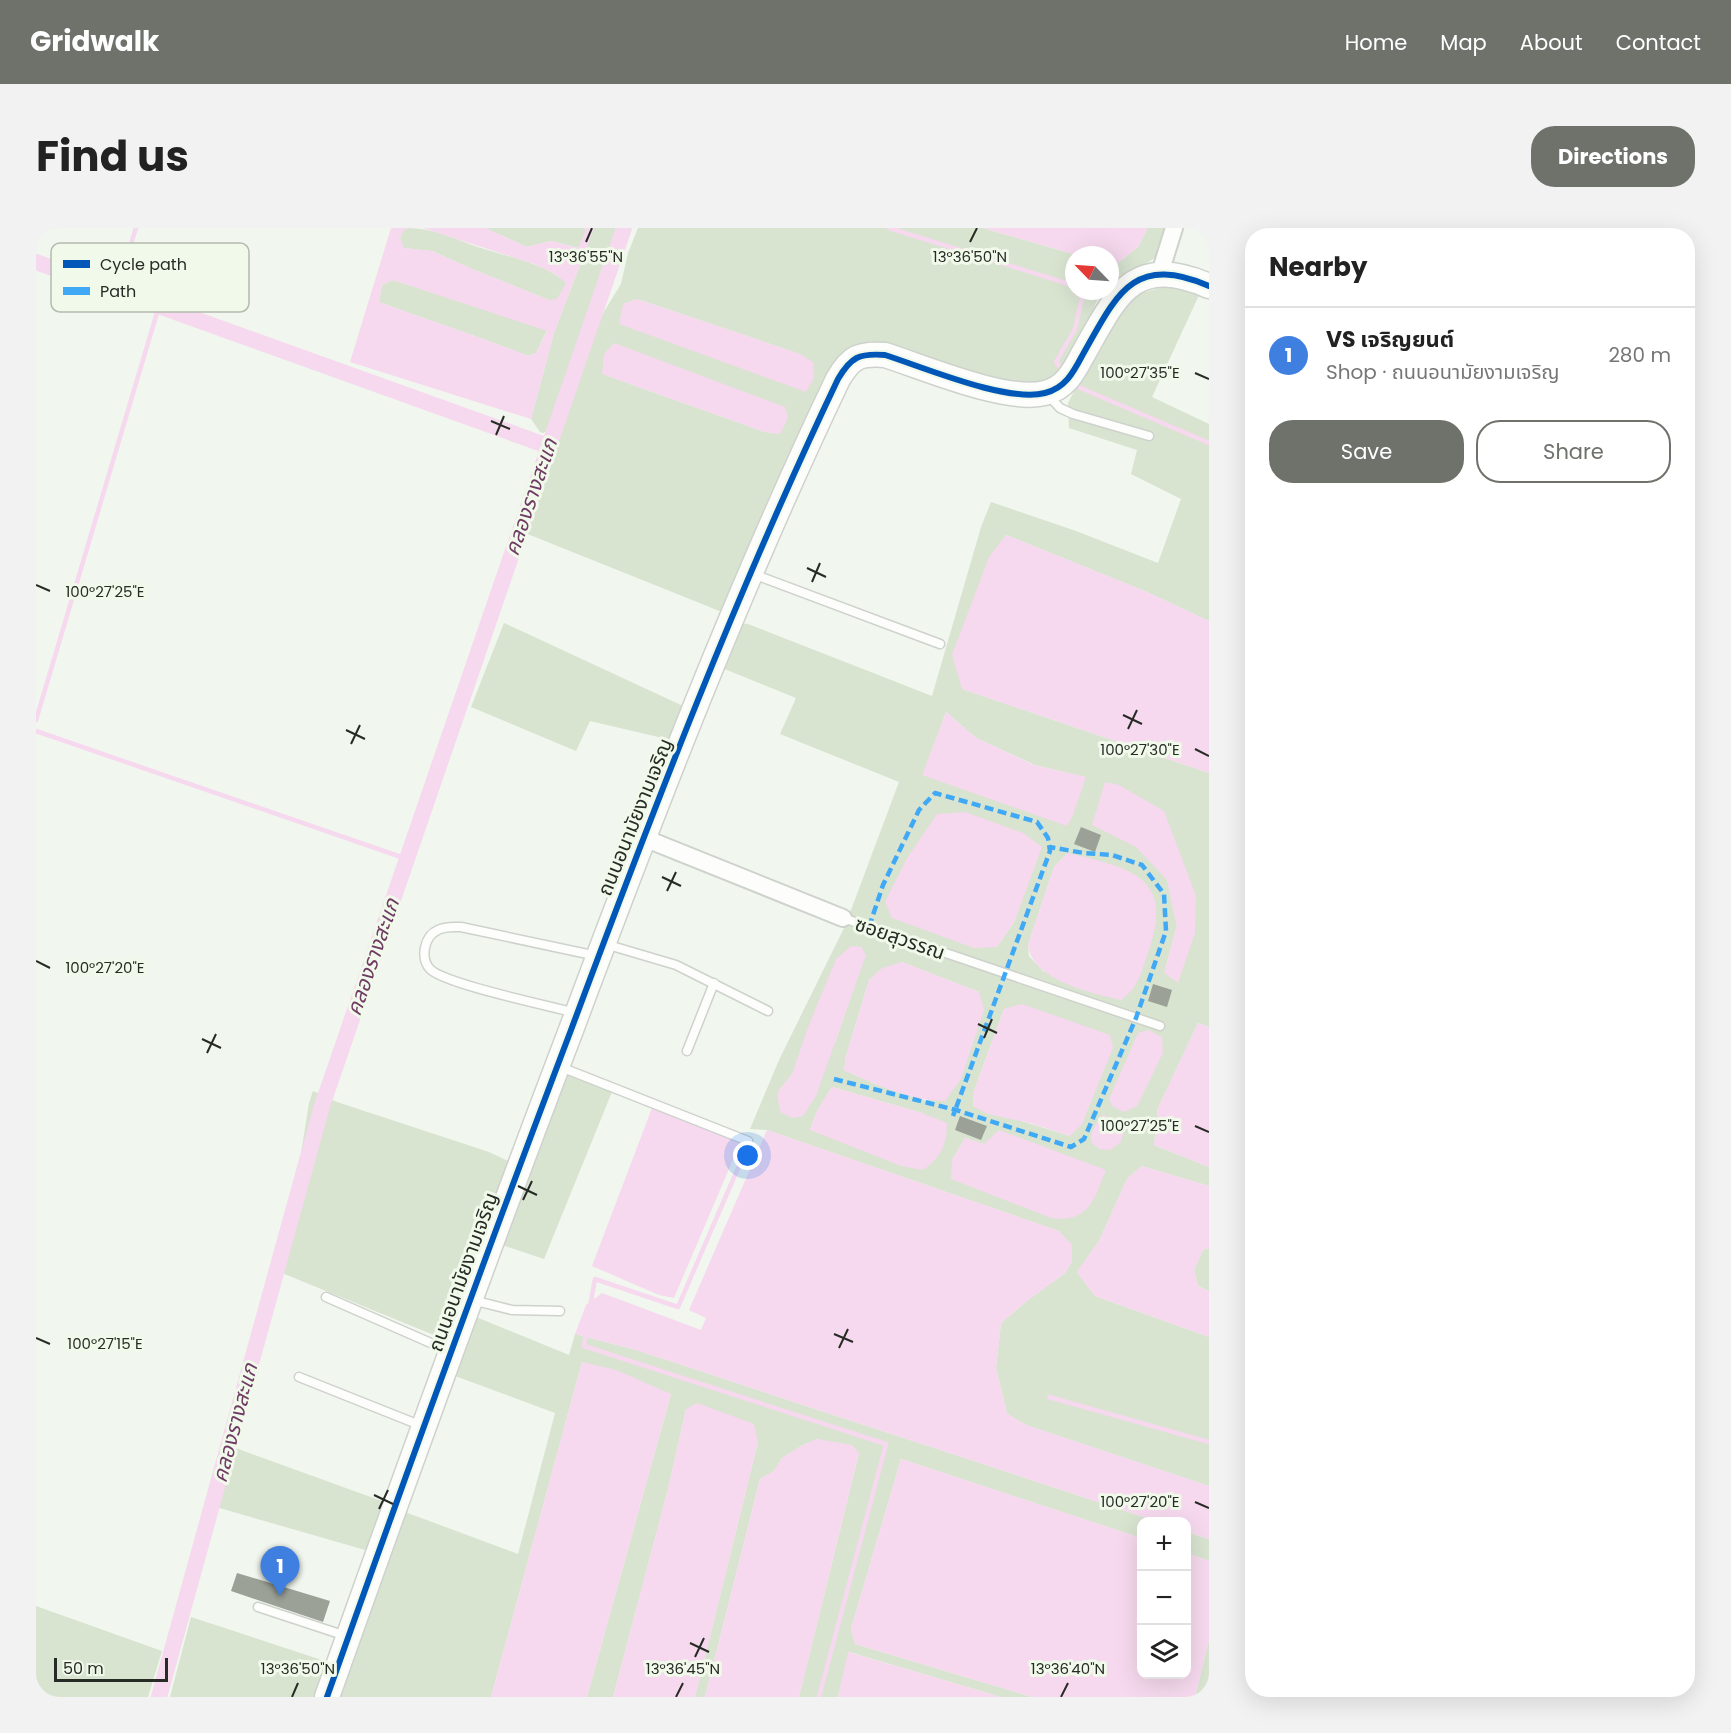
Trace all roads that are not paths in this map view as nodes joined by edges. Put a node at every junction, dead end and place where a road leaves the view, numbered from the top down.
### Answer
1 (1174, 228) edge
2 (1160, 273) junction
3 (1209, 286) edge
4 (1045, 393) junction
5 (1149, 436) dead end
6 (751, 573) junction
7 (940, 644) dead end
8 (644, 838) junction
9 (843, 918) joint
10 (600, 950) junction
11 (714, 983) junction
12 (768, 1011) dead end
13 (577, 1013) junction
14 (1160, 1026) dead end
15 (687, 1052) dead end
16 (557, 1065) junction
17 (748, 1141) dead end
18 (326, 1297) dead end
19 (471, 1299) junction
20 (560, 1311) dead end
21 (452, 1352) junction
22 (299, 1377) dead end
23 (425, 1427) junction
24 (258, 1607) dead end
25 (348, 1637) junction
26 (327, 1697) edge

1 - 2 street
2 - 3 street
2 - 4 street
4 - 5 lane
4 - 6 street, ถนนอนามัยงามเจริญ
6 - 7 lane
6 - 8 street, ถนนอนามัยงามเจริญ
8 - 9 street, ซอยสุวรรณ
8 - 10 street, ถนนอนามัยงามเจริญ
9 - 14 lane, ซอยสุวรรณ
10 - 11 lane
10 - 13 street, ถนนอนามัยงามเจริญ
10 - 13 lane
11 - 12 lane
11 - 15 lane
13 - 16 street, ถนนอนามัยงามเจริญ
16 - 17 lane
16 - 19 street, ถนนอนามัยงามเจริญ
18 - 21 lane
19 - 20 lane
19 - 21 street, ถนนอนามัยงามเจริญ
21 - 23 street, ถนนอนามัยงามเจริญ
22 - 23 lane
23 - 25 street, ถนนอนามัยงามเจริญ
24 - 25 lane
25 - 26 street, ถนนอนามัยงามเจริญ

